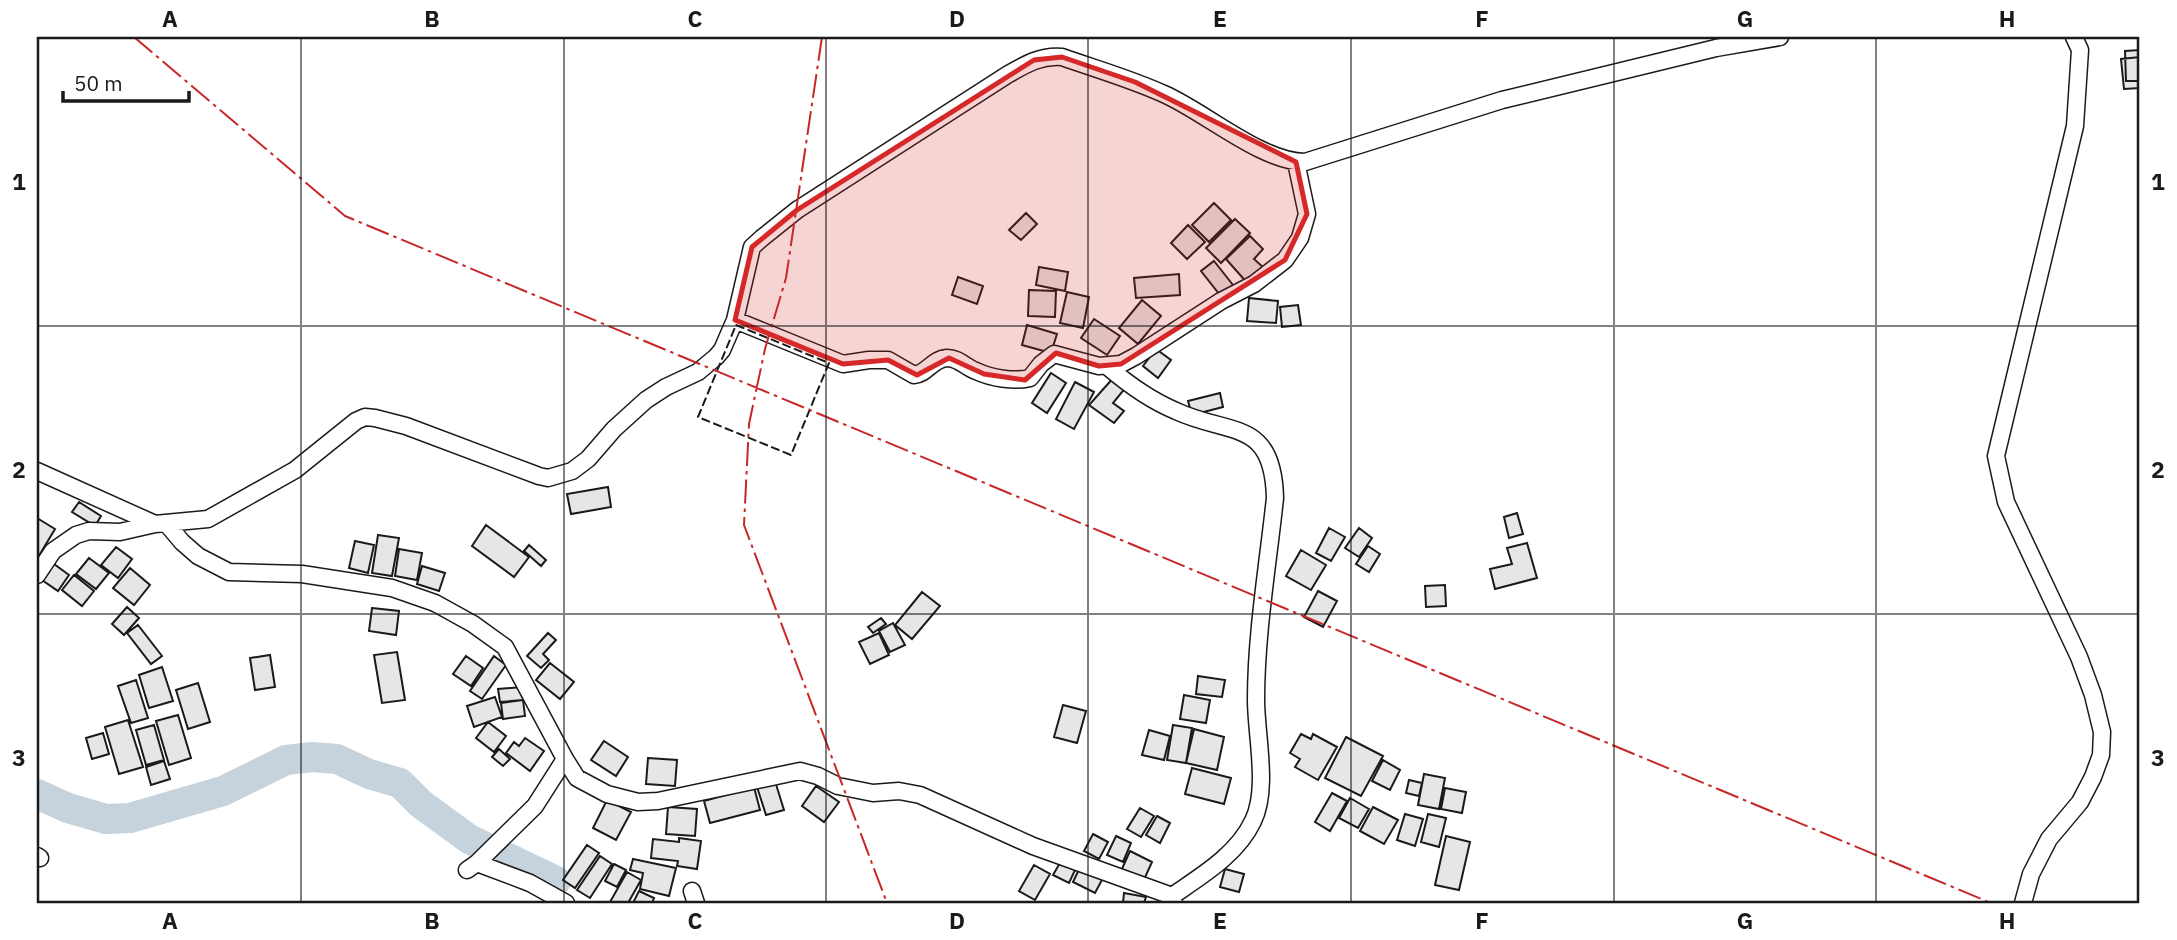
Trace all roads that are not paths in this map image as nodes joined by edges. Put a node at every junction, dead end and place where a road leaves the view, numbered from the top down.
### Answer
1 (1780, 37) edge
2 (2074, 37) edge
3 (1296, 162) junction
4 (735, 320) junction
5 (1108, 366) junction
6 (37, 471) edge
7 (161, 523) junction
8 (37, 575) edge
9 (565, 759) junction
10 (1173, 900) edge
11 (566, 903) edge
12 (2023, 903) edge

1 - 3 street
2 - 12 street
3 - 4 street
3 - 5 street
4 - 5 street
4 - 7 street
5 - 10 street
6 - 7 street
7 - 8 street
7 - 9 street
9 - 10 street
9 - 11 street

